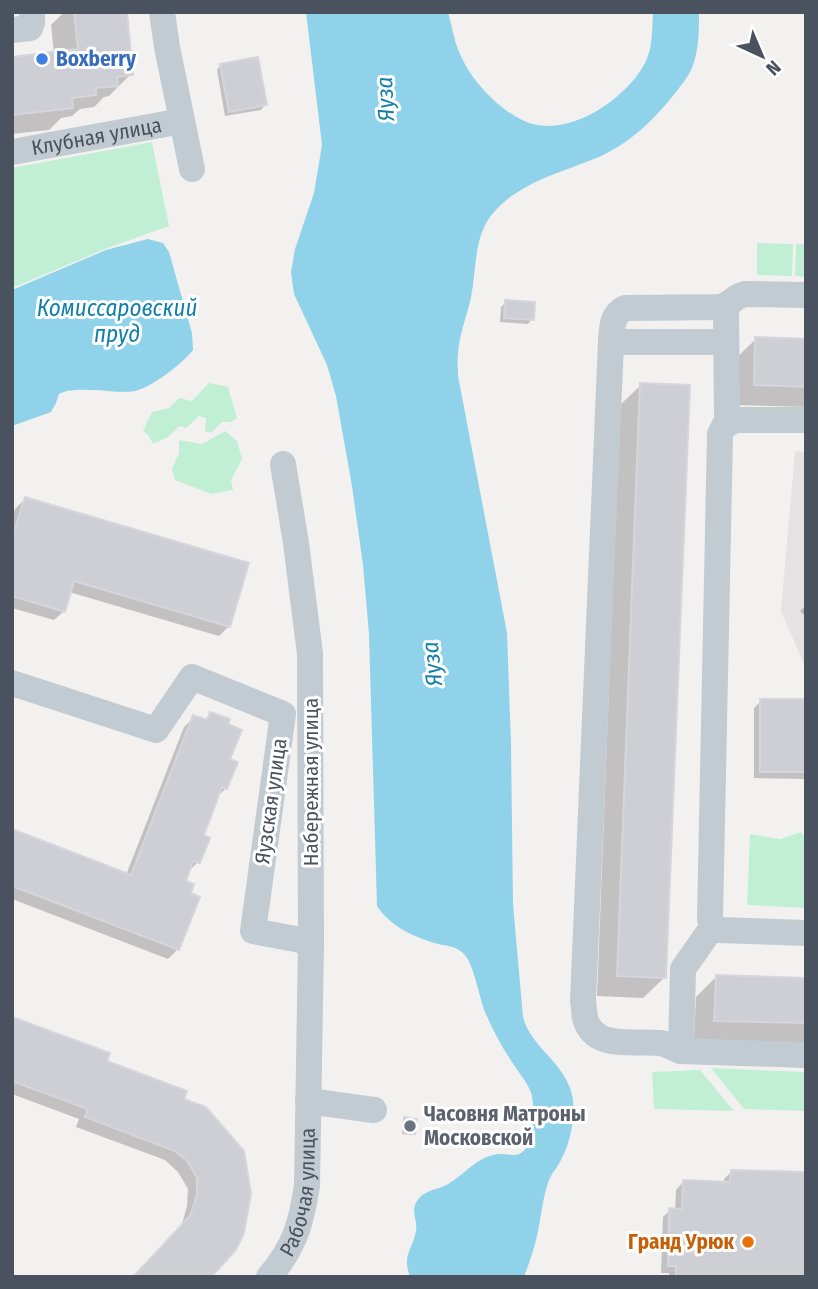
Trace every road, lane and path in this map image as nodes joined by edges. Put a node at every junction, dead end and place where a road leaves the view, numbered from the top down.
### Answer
1 (32, 12) edge
2 (162, 12) edge
3 (12, 30) edge
4 (182, 121) junction
5 (12, 152) edge
6 (192, 169) dead end
7 (806, 295) edge
8 (726, 305) junction
9 (611, 342) junction
10 (726, 342) junction
11 (806, 420) edge
12 (727, 424) junction
13 (283, 464) dead end
14 (12, 683) edge
15 (713, 926) junction
16 (806, 933) edge
17 (311, 942) junction
18 (681, 1051) junction
19 (806, 1055) edge
20 (308, 1101) junction
21 (374, 1110) dead end
22 (269, 1277) edge

1 - 3 street
2 - 4 street
4 - 5 street, Клубная улица
4 - 6 street
7 - 8 street
8 - 9 street
8 - 10 street
9 - 10 street
9 - 18 street
10 - 12 street
11 - 12 street
12 - 15 street
13 - 17 street, Набережная улица
14 - 17 street, Яузская улица
15 - 16 street
15 - 18 street
17 - 20 street, Набережная улица
18 - 19 street
20 - 21 street
20 - 22 street, Рабочая улица

